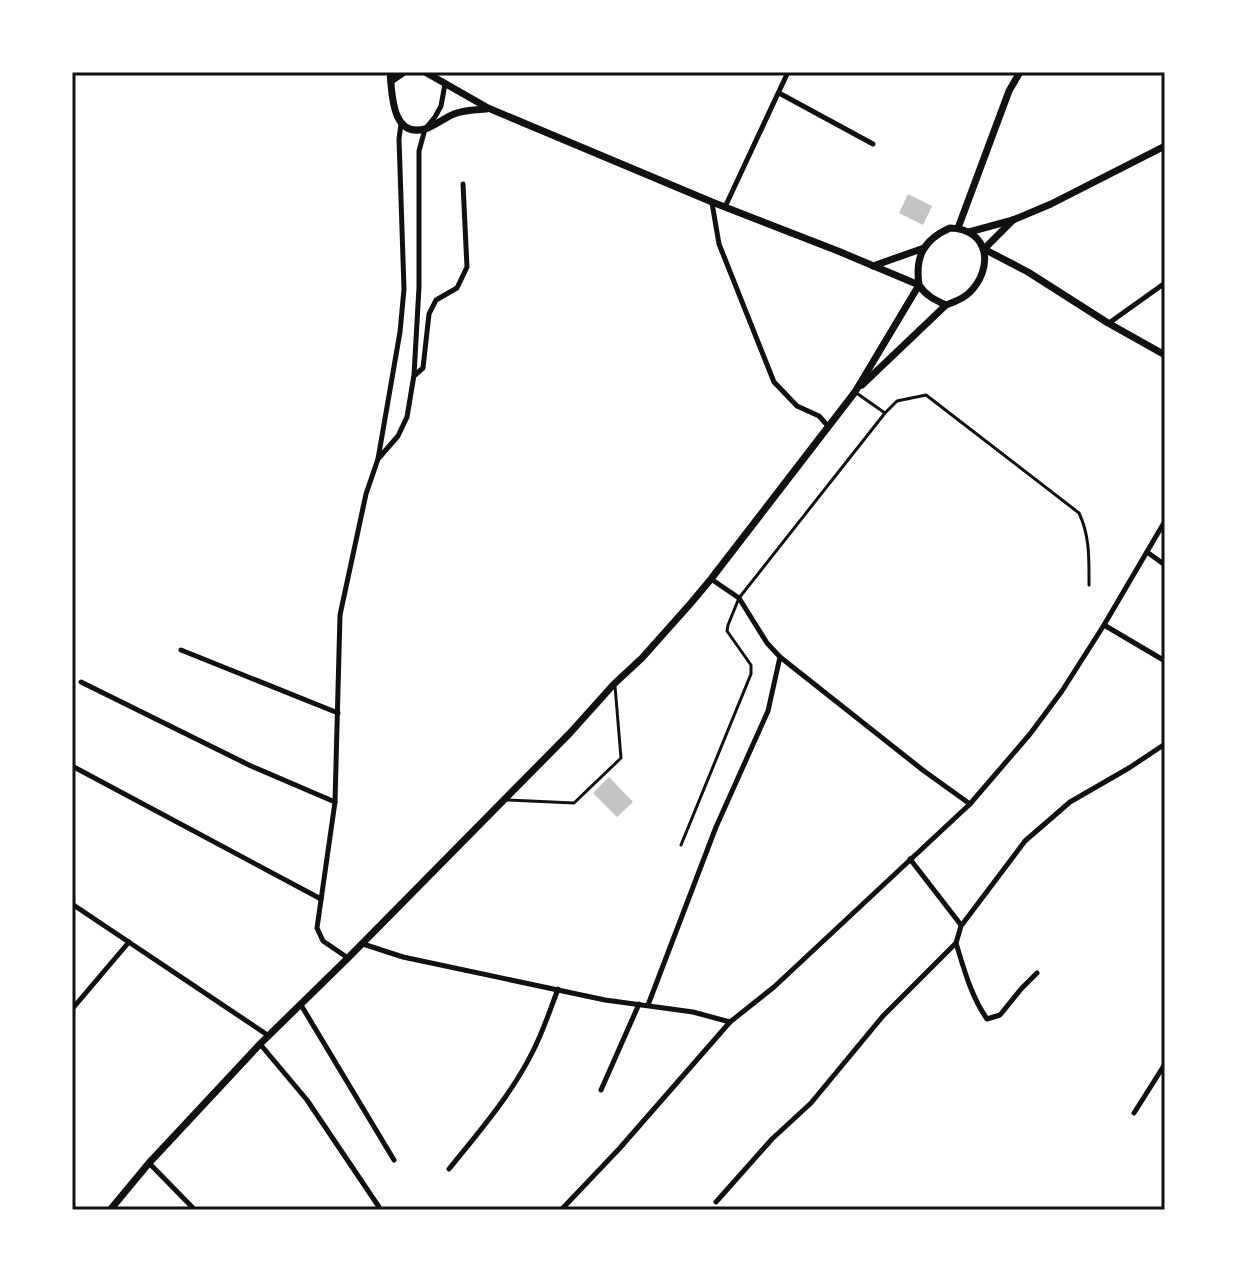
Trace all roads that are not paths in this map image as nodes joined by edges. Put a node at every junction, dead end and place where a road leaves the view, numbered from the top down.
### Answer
1 (404, 72) edge
2 (425, 72) edge
3 (788, 72) edge
4 (1020, 72) edge
5 (390, 76) edge
6 (445, 84) junction
7 (779, 93) junction
8 (488, 108) junction
9 (401, 123) junction
10 (425, 129) junction
11 (873, 144) dead end
12 (1164, 148) edge
13 (463, 184) dead end
14 (712, 202) junction
15 (725, 207) junction
16 (1013, 220) junction
17 (958, 228) junction
18 (969, 232) junction
19 (924, 248) junction
20 (984, 249) junction
21 (873, 266) junction
22 (1165, 283) edge
23 (919, 285) junction
24 (946, 305) junction
25 (1108, 323) junction
26 (1165, 355) edge
27 (414, 375) junction
28 (855, 392) junction
29 (885, 413) junction
30 (828, 426) junction
31 (378, 459) junction
32 (1165, 521) edge
33 (1147, 552) junction
34 (1165, 565) edge
35 (711, 579) junction
36 (1089, 585) dead end
37 (739, 598) junction
38 (1104, 625) junction
39 (181, 650) dead end
40 (780, 657) junction
41 (1165, 661) edge
42 (81, 682) dead end
43 (614, 684) junction
44 (338, 713) junction
45 (1165, 744) edge
46 (72, 766) edge
47 (503, 800) junction
48 (335, 802) junction
49 (970, 804) junction
50 (681, 845) dead end
51 (910, 859) junction
52 (321, 899) junction
53 (73, 905) edge
54 (961, 926) junction
55 (129, 942) junction
56 (956, 943) junction
57 (362, 944) junction
58 (348, 958) junction
59 (1037, 973) dead end
60 (558, 989) junction
61 (639, 1004) junction
62 (301, 1005) junction
63 (648, 1005) junction
64 (73, 1008) edge
65 (730, 1022) junction
66 (270, 1036) junction
67 (260, 1044) junction
68 (1165, 1064) edge
69 (601, 1090) dead end
70 (1134, 1113) dead end
71 (394, 1160) dead end
72 (149, 1163) junction
73 (449, 1169) dead end
74 (716, 1202) dead end
75 (379, 1207) dead end
76 (110, 1210) edge
77 (195, 1210) edge
78 (561, 1210) edge

1 - 5 main road
2 - 6 main road
3 - 7 street
4 - 17 main road
5 - 9 main road
6 - 8 main road
6 - 10 street
7 - 11 street
7 - 15 street
8 - 10 main road
8 - 14 main road
9 - 10 main road
9 - 31 street
10 - 27 street
12 - 16 main road
13 - 27 street
14 - 15 main road
14 - 30 street
15 - 21 main road
16 - 18 main road
16 - 20 main road
17 - 18 main road
17 - 19 main road
18 - 20 main road
19 - 21 main road
19 - 23 main road
20 - 24 main road
20 - 25 main road
21 - 23 main road
22 - 25 street
23 - 24 main road
23 - 28 main road
24 - 28 main road
25 - 26 main road
27 - 31 street
28 - 29 lane
28 - 30 main road
29 - 36 lane
29 - 37 lane
30 - 35 main road
31 - 44 street
32 - 33 street
33 - 34 street
33 - 38 street
35 - 37 street
35 - 43 main road
37 - 40 street
37 - 50 lane
38 - 41 street
38 - 49 street
39 - 44 street
40 - 49 street
40 - 63 street
42 - 48 street
43 - 47 main road
43 - 47 lane
44 - 48 street
45 - 54 street
46 - 52 street
47 - 57 main road
48 - 52 street
49 - 51 street
51 - 54 street
51 - 65 street
52 - 58 street
53 - 55 street
54 - 56 street
55 - 64 street
55 - 66 street
56 - 59 street
56 - 74 street
57 - 58 main road
57 - 60 street
58 - 62 main road
60 - 61 street
60 - 73 street
61 - 63 street
61 - 69 street
62 - 66 main road
62 - 71 street
63 - 65 street
65 - 78 street
66 - 67 main road
67 - 72 main road
67 - 75 street
68 - 70 street
72 - 76 main road
72 - 77 street

